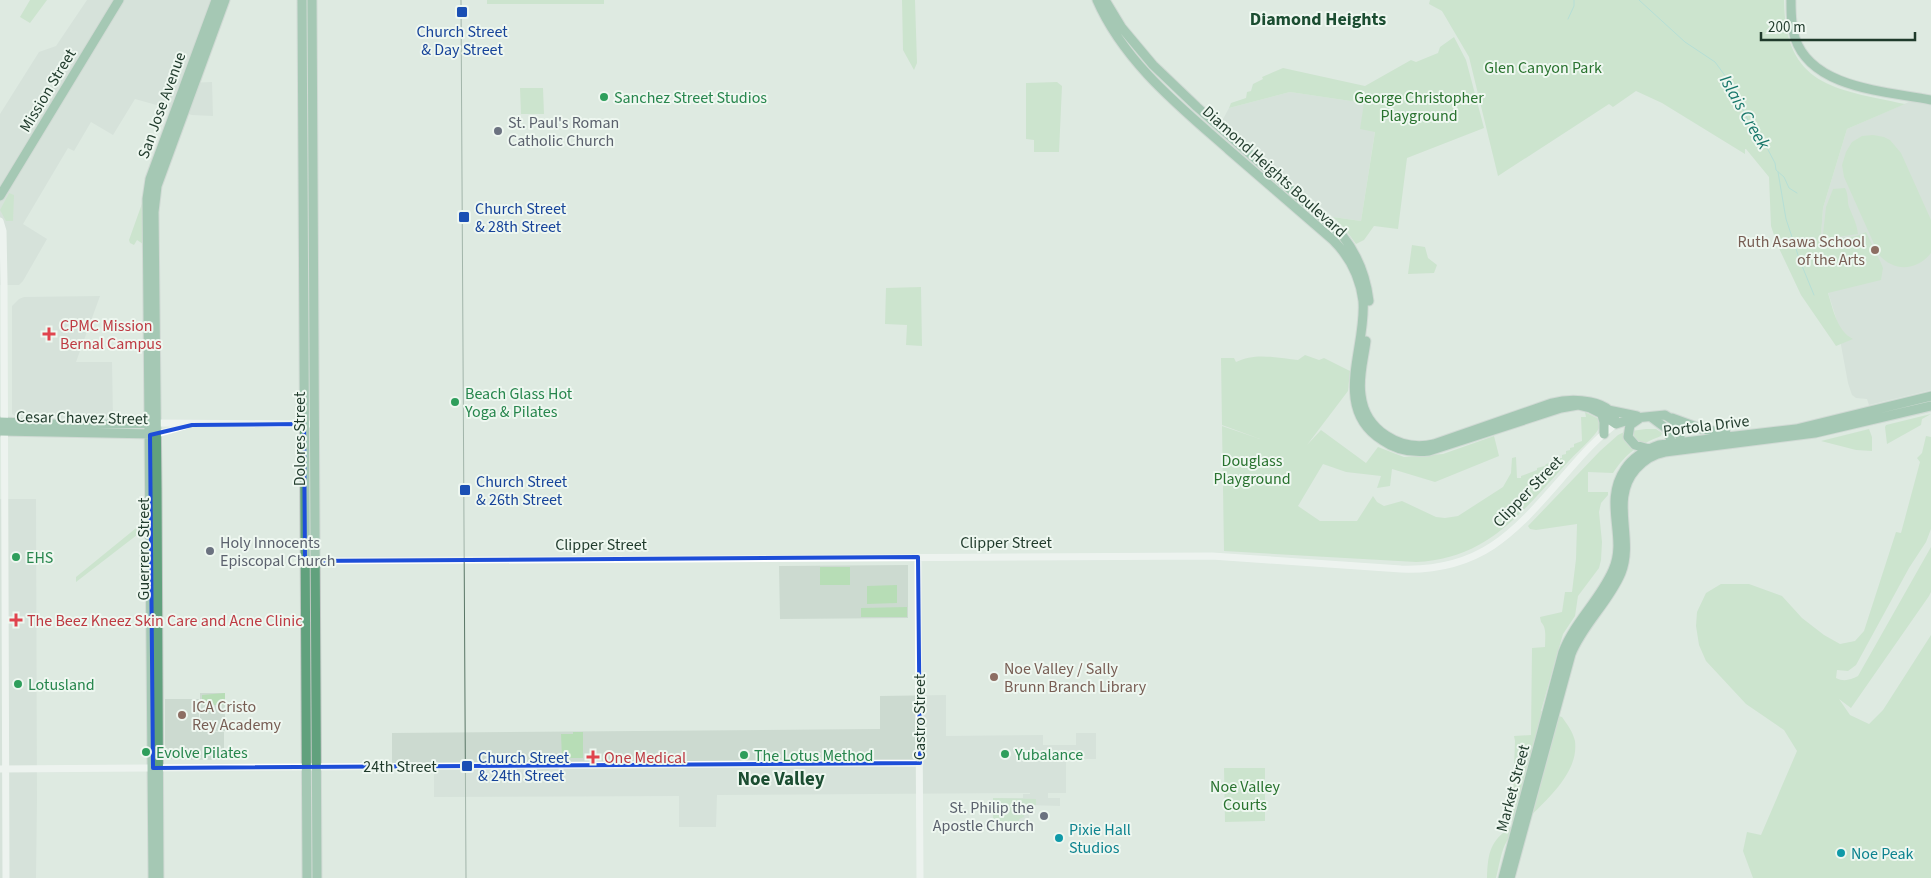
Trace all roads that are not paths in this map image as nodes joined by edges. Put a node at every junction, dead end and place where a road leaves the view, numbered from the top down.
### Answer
1 (119, 0) edge
2 (216, 0) edge
3 (225, 0) edge
4 (302, 0) edge
5 (312, 0) edge
6 (1096, 0) edge
7 (1105, 0) edge
8 (1791, 0) edge
9 (1931, 100) edge
10 (0, 196) edge
11 (0, 221) edge
12 (150, 221) junction
13 (1931, 396) edge
14 (1931, 406) edge
15 (1602, 410) junction
16 (1665, 415) junction
17 (1644, 417) junction
18 (153, 423) junction
19 (304, 424) junction
20 (314, 424) junction
21 (1616, 424) junction
22 (192, 425) junction
23 (2, 426) edge
24 (153, 434) junction
25 (1604, 434) junction
26 (1744, 435) junction
27 (1675, 445) junction
28 (1649, 449) junction
29 (918, 557) junction
30 (305, 561) junction
31 (315, 561) junction
32 (1551, 710) junction
33 (920, 763) junction
34 (306, 767) junction
35 (317, 767) junction
36 (156, 768) junction
37 (3, 769) edge
38 (6, 878) edge
39 (153, 878) edge
40 (159, 878) edge
41 (307, 878) edge
42 (317, 878) edge
43 (920, 878) edge
44 (1503, 878) edge
45 (1510, 878) edge

1 - 10 main road, Mission Street
2 - 12 main road, San Jose Avenue
3 - 12 main road, San Jose Avenue
4 - 19 main road, Dolores Street
5 - 20 main road, Dolores Street
6 - 15 main road, Diamond Heights Boulevard
7 - 15 main road, Diamond Heights Boulevard
8 - 9 main road
11 - 23 street
12 - 18 main road, Guerrero Street
13 - 26 main road, Portola Drive
14 - 27 main road, Portola Drive
15 - 17 main road
15 - 21 main road
15 - 25 main road
16 - 17 main road, Clipper Street
16 - 26 main road
16 - 27 main road
17 - 21 main road, Clipper Street
17 - 27 main road
17 - 28 main road
18 - 22 street, Cesar Chavez Street
18 - 23 main road, Cesar Chavez Street
18 - 24 main road, Guerrero Street
19 - 20 street, Cesar Chavez Street
19 - 22 street, Cesar Chavez Street
19 - 30 main road, Dolores Street
20 - 31 main road, Dolores Street
21 - 25 street, Clipper Street
22 - 24 street, Cesar Chavez Street
23 - 24 main road, Cesar Chavez Street
23 - 37 street
24 - 36 main road, Guerrero Street
25 - 29 street, Clipper Street
26 - 27 main road, Portola Drive
27 - 28 main road, Portola Drive
27 - 32 main road, Portola Drive
28 - 32 main road, Portola Drive
29 - 31 street, Clipper Street
29 - 33 street, Castro Street
30 - 31 street, Clipper Street
30 - 34 main road, Dolores Street
31 - 35 main road, Dolores Street
32 - 44 main road, Market Street
32 - 45 main road, Market Street
33 - 35 street, 24th Street
33 - 43 street, Castro Street
34 - 35 street, 24th Street
34 - 36 street, 24th Street
34 - 41 main road, Dolores Street
35 - 42 main road, Dolores Street
36 - 37 street, 24th Street
36 - 39 main road, Guerrero Street
36 - 40 main road, Guerrero Street
37 - 38 street

